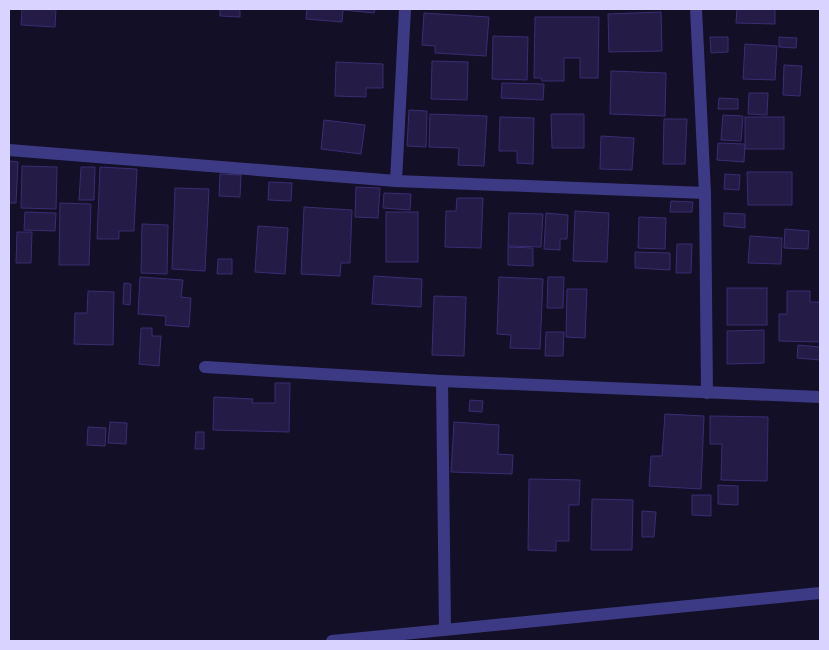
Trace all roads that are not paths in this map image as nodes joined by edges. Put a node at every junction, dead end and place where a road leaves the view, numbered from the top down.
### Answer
1 (405, 9) edge
2 (696, 9) edge
3 (9, 150) edge
4 (396, 181) junction
5 (705, 193) junction
6 (205, 367) dead end
7 (442, 381) junction
8 (707, 393) junction
9 (820, 397) edge
10 (820, 593) edge
11 (445, 629) junction
12 (376, 639) edge
13 (332, 641) edge

1 - 4 street
2 - 5 street
3 - 4 street
4 - 5 street
5 - 8 street
6 - 7 street
7 - 8 street
7 - 11 street
8 - 9 street
10 - 11 street
11 - 12 street
12 - 13 street

